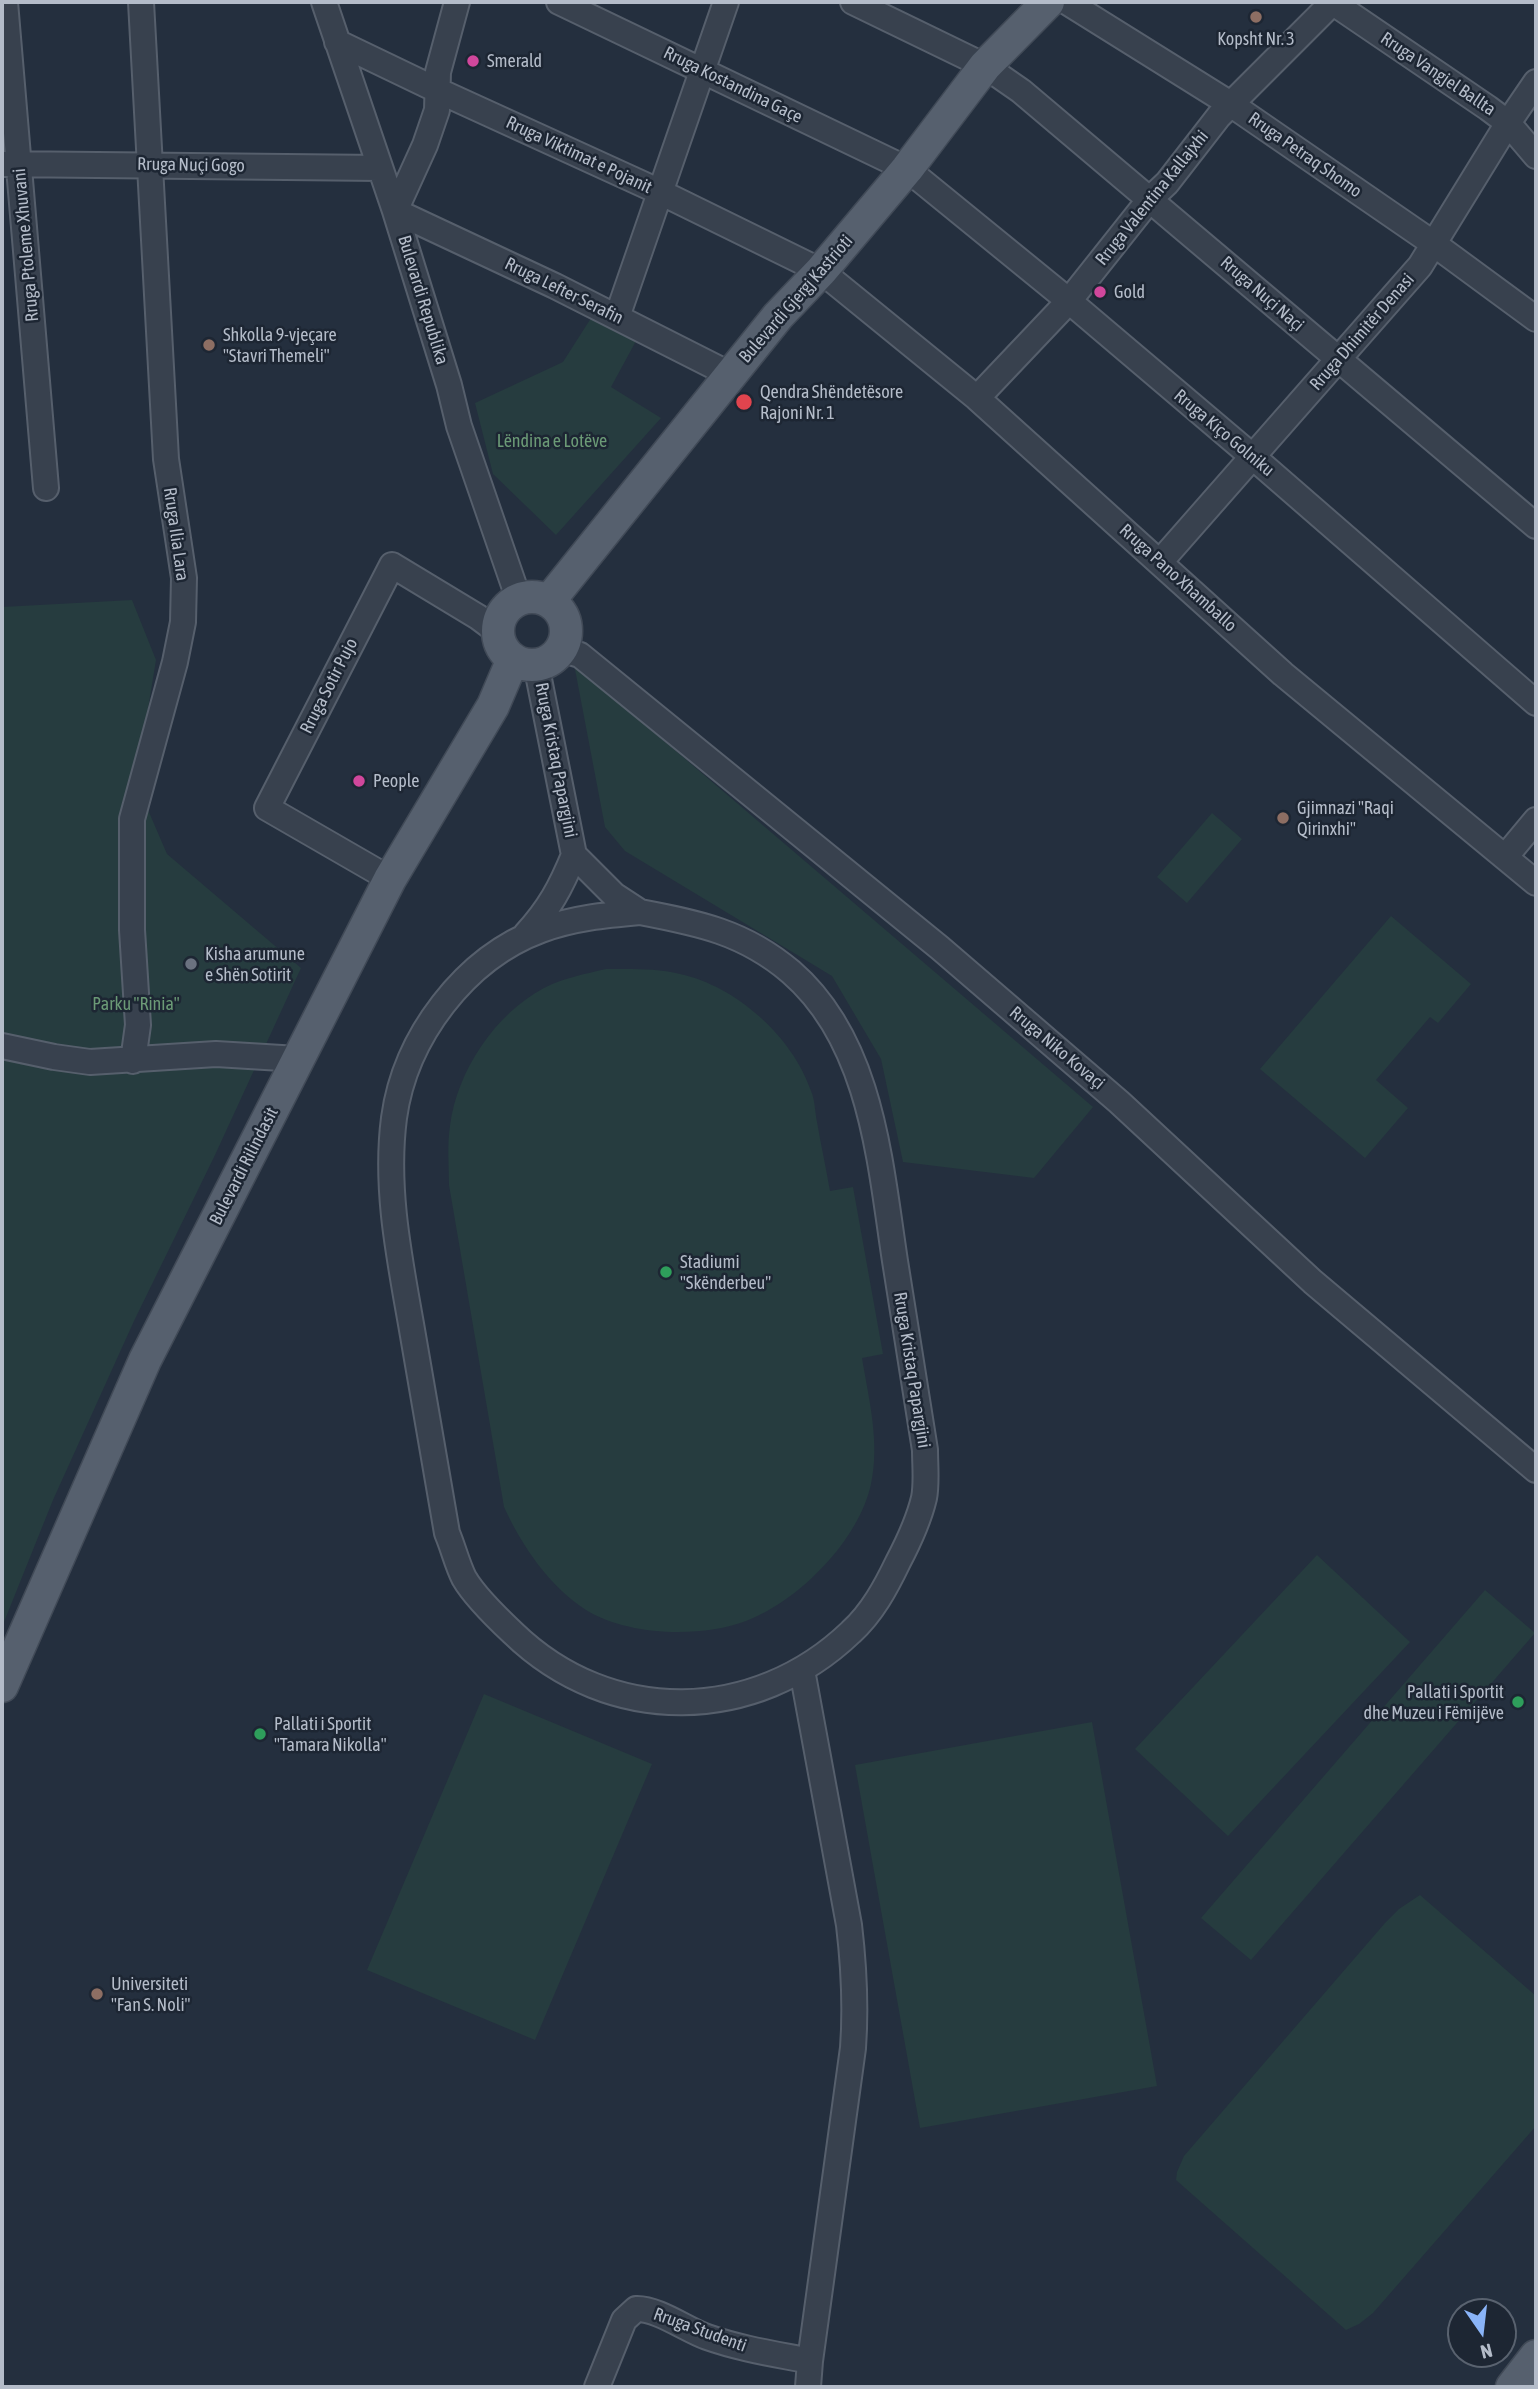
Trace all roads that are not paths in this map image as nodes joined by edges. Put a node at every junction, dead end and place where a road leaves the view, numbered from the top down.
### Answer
1 (5, 2) edge
2 (141, 2) edge
3 (324, 2) edge
4 (457, 2) edge
5 (559, 2) edge
6 (726, 2) edge
7 (853, 2) edge
8 (1048, 2) edge
9 (1067, 2) edge
10 (1332, 2) edge
11 (337, 42) junction
12 (985, 66) junction
13 (704, 71) junction
14 (1536, 82) edge
15 (439, 91) junction
16 (1232, 104) junction
17 (1508, 122) junction
18 (1536, 156) edge
19 (10, 164) edge
20 (150, 165) junction
21 (380, 167) junction
22 (907, 169) junction
23 (660, 192) junction
24 (1150, 199) junction
25 (395, 211) junction
26 (1434, 244) junction
27 (821, 271) junction
28 (1069, 301) junction
29 (617, 317) junction
30 (1536, 319) edge
31 (1338, 359) junction
32 (731, 374) junction
33 (977, 398) junction
34 (1253, 457) junction
35 (46, 488) dead end
36 (1536, 526) edge
37 (1160, 562) junction
38 (392, 565) joint
39 (534, 601) junction
40 (527, 651) junction
41 (1536, 703) edge
42 (1536, 820) edge
43 (574, 855) junction
44 (1506, 856) junction
45 (390, 879) junction
46 (1536, 883) edge
47 (640, 912) junction
48 (522, 938) junction
49 (2, 1046) edge
50 (298, 1059) junction
51 (133, 1061) junction
52 (1536, 1470) edge
53 (802, 1670) junction
54 (2, 1686) edge
55 (1536, 2356) edge
56 (810, 2361) junction
57 (597, 2387) edge
58 (808, 2387) edge
59 (1512, 2387) edge

1 - 19 street, Rruga Ptoleme Xhuvani
2 - 20 street, Rruga Ilia Lara
3 - 11 street, Bulevardi Republika
4 - 15 street
5 - 13 street, Rruga Kostandina Gaçe
6 - 13 street
7 - 12 street, Rruga Nuçi Naçi
8 - 12 main road, Bulevardi Gjergj Kastrioti
9 - 16 street, Rruga Petraq Shomo
10 - 16 street, Rruga Valentina Kallajxhi
10 - 17 street, Rruga Vangjel Ballta
11 - 15 street, Rruga Viktimat e Pojanit
11 - 21 street, Bulevardi Republika
12 - 22 main road, Bulevardi Gjergj Kastrioti
12 - 24 street, Rruga Nuçi Naçi
13 - 22 street, Rruga Kostandina Gaçe
13 - 23 street
14 - 17 street, Rruga Dhimitër Denasi
15 - 23 street, Rruga Viktimat e Pojanit
15 - 25 street
16 - 24 street, Rruga Valentina Kallajxhi
16 - 26 street, Rruga Petraq Shomo
17 - 18 street, Rruga Vangjel Ballta
17 - 26 street, Rruga Dhimitër Denasi
19 - 20 street, Rruga Nuçi Gogo
19 - 35 street, Rruga Ptoleme Xhuvani
20 - 21 street, Rruga Nuçi Gogo
20 - 51 street, Rruga Ilia Lara
21 - 25 street, Bulevardi Republika
22 - 27 main road, Bulevardi Gjergj Kastrioti
22 - 28 street, Rruga Kiço Golniku
23 - 27 street, Rruga Viktimat e Pojanit
23 - 29 street
24 - 28 street, Rruga Valentina Kallajxhi
24 - 31 street, Rruga Nuçi Naçi
25 - 29 street, Rruga Lefter Serafin
25 - 39 street, Bulevardi Republika
26 - 30 street, Rruga Petraq Shomo
26 - 31 street, Rruga Dhimitër Denasi
27 - 32 main road, Bulevardi Gjergj Kastrioti
27 - 33 street, Rruga Pano Xhamballo
28 - 33 street, Rruga Valentina Kallajxhi
28 - 34 street, Rruga Kiço Golniku
29 - 32 street, Rruga Lefter Serafin
31 - 34 street, Rruga Dhimitër Denasi
31 - 36 street, Rruga Nuçi Naçi
32 - 39 main road, Bulevardi Gjergj Kastrioti
33 - 37 street, Rruga Pano Xhamballo
34 - 37 street, Rruga Dhimitër Denasi
34 - 41 street, Rruga Kiço Golniku
37 - 44 street, Rruga Pano Xhamballo
38 - 40 street, Rruga Niko Kovaçi
38 - 45 street, Rruga Sotir Pujo
39 - 40 main road, Bulevardi Gjergj Kastrioti
39 - 40 main road
40 - 43 street, Rruga Kristaq Papargjini
40 - 45 main road, Bulevardi Rilindasit
40 - 52 street, Rruga Niko Kovaçi
42 - 44 street
43 - 47 street, Rruga Kristaq Papargjini
43 - 48 street, Rruga Kristaq Papargjini
44 - 46 street, Rruga Pano Xhamballo
45 - 50 main road, Bulevardi Rilindasit
47 - 48 street, Rruga Kristaq Papargjini
47 - 53 street, Rruga Kristaq Papargjini
48 - 53 street, Rruga Kristaq Papargjini
49 - 51 street
50 - 51 street
50 - 54 main road, Bulevardi Rilindasit
53 - 56 street
55 - 59 main road
56 - 57 street, Rruga Studenti
56 - 58 street

